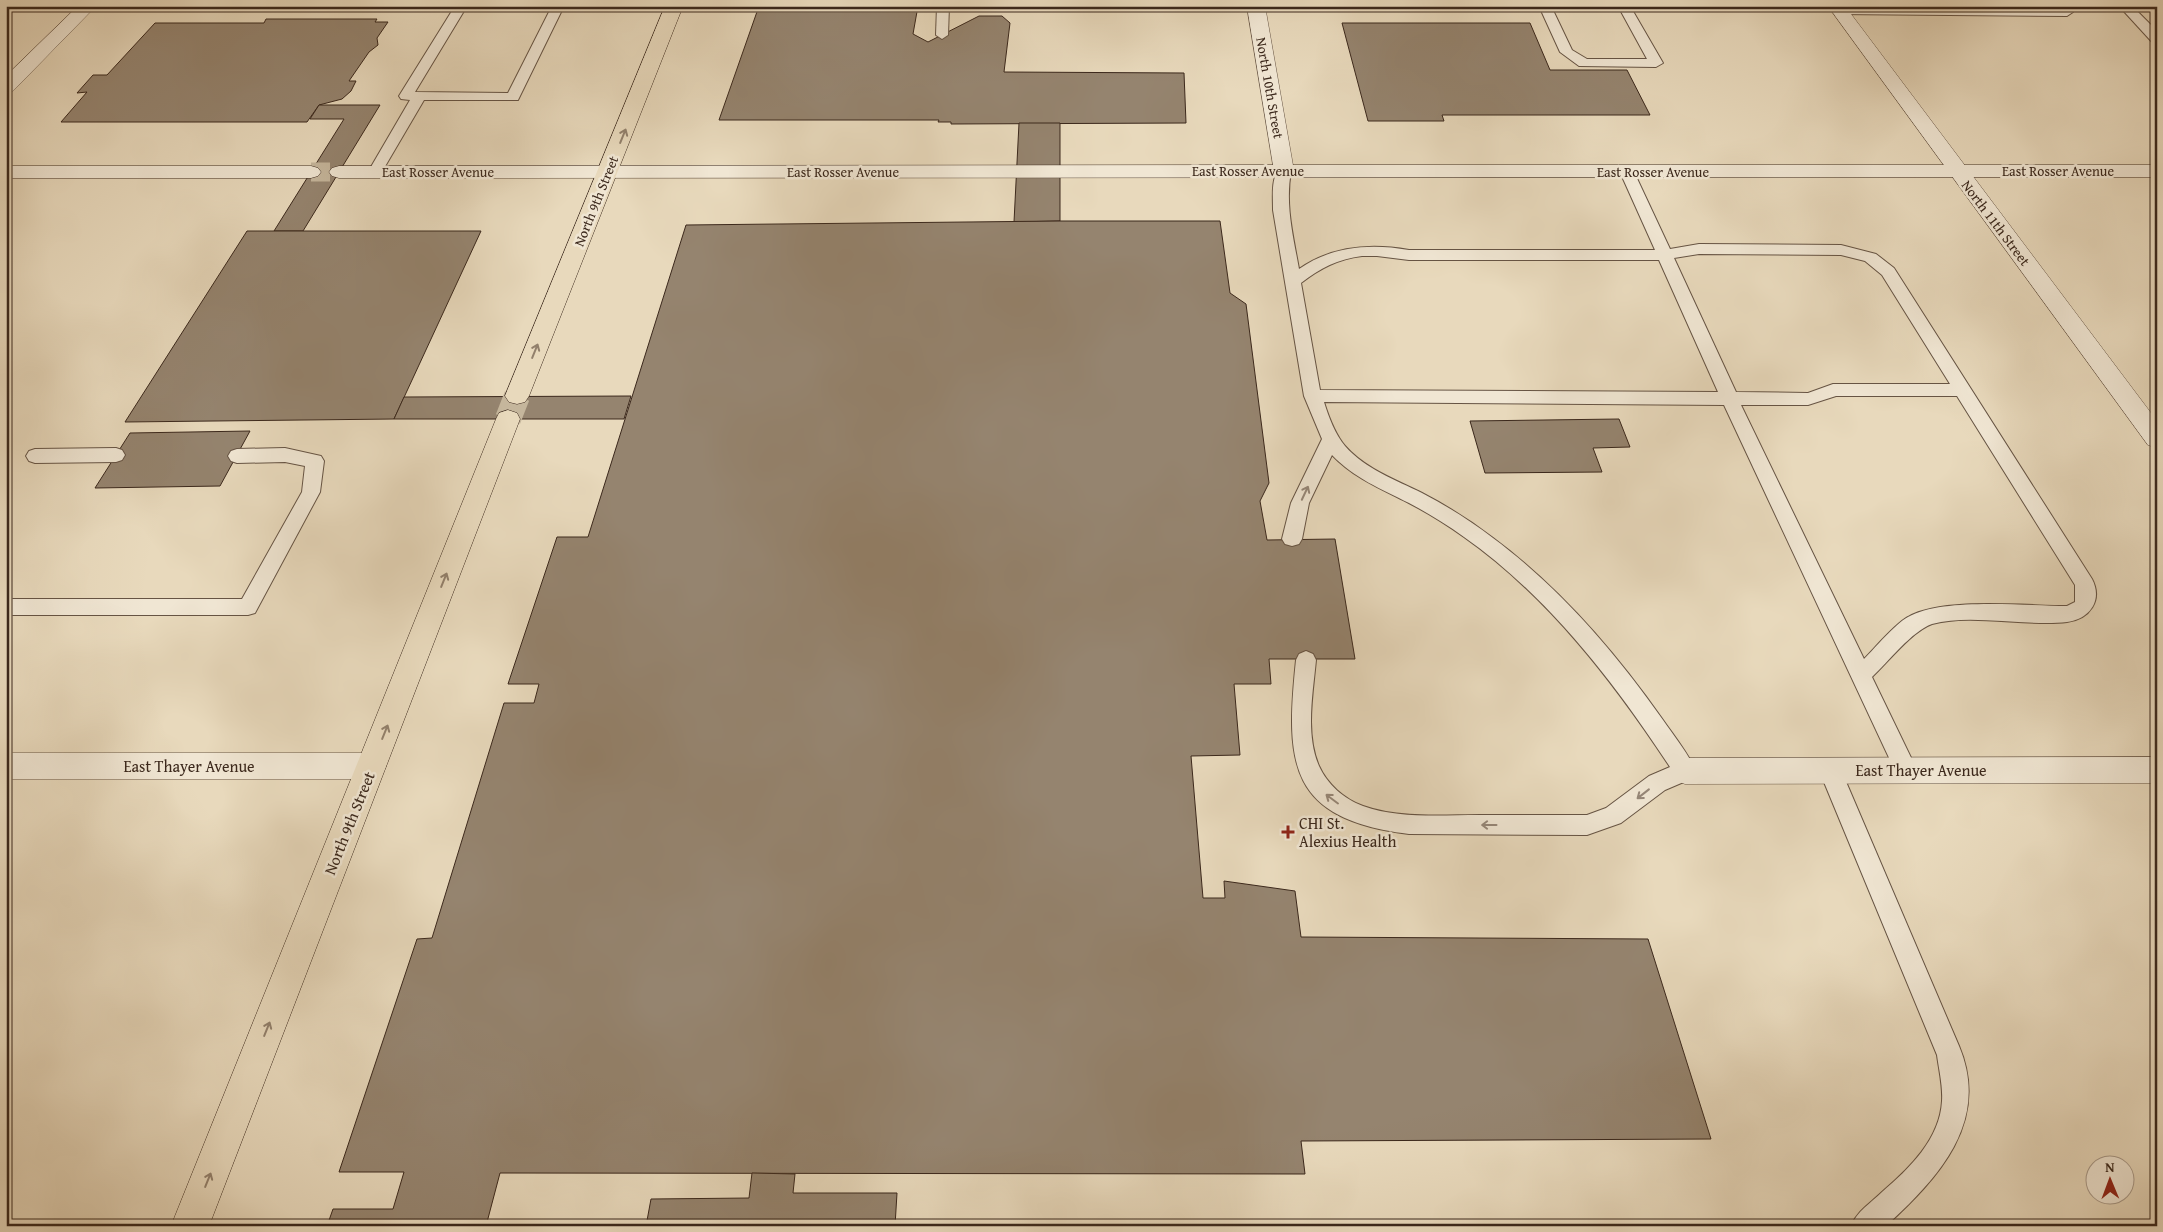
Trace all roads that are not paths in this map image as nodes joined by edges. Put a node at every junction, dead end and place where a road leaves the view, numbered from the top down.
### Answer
1 (88, 6) edge
2 (460, 6) edge
3 (558, 6) edge
4 (674, 6) edge
5 (943, 6) edge
6 (1256, 6) edge
7 (1545, 6) edge
8 (1624, 6) edge
9 (2124, 6) edge
10 (1838, 9) edge
11 (2067, 12) dead end
12 (942, 35) dead end
13 (2157, 40) edge
14 (6, 87) edge
15 (420, 97) junction
16 (1284, 171) junction
17 (1958, 171) junction
18 (2157, 171) edge
19 (6, 172) edge
20 (311, 172) tunnel mouth
21 (340, 172) tunnel mouth
22 (375, 172) junction
23 (1627, 172) junction
24 (608, 173) junction
25 (1665, 255) junction
26 (1292, 282) junction
27 (1963, 390) junction
28 (1313, 396) junction
29 (1730, 397) junction
30 (1330, 439) junction
31 (2157, 440) edge
32 (116, 455) dead end
33 (35, 456) dead end
34 (237, 456) dead end
35 (1292, 539) dead end
36 (6, 607) edge
37 (1306, 660) dead end
38 (1861, 675) junction
39 (6, 766) edge
40 (371, 766) junction
41 (1830, 770) junction
42 (1906, 770) junction
43 (2157, 770) edge
44 (1686, 771) junction
45 (190, 1226) edge
46 (1865, 1226) edge

1 - 14 street
2 - 15 lane
3 - 15 lane
24 -> 4 main road, North 9th Street
5 - 12 lane
6 - 16 street, North 10th Street
7 - 8 lane
9 - 13 lane
10 - 11 lane
10 - 17 street, North 11th Street
15 - 22 lane
16 - 23 street, East Rosser Avenue
16 - 24 street, East Rosser Avenue
16 - 26 lane
17 - 18 street, East Rosser Avenue
17 - 23 street, East Rosser Avenue
17 - 31 street, North 11th Street
19 - 20 street
21 - 22 street, East Rosser Avenue
22 - 24 street, East Rosser Avenue
23 - 25 lane
40 -> 24 main road, North 9th Street
25 - 26 lane
25 - 27 lane
25 - 29 lane
26 - 28 lane
27 - 29 lane
27 - 38 lane
28 - 29 lane
28 - 30 lane
29 - 38 lane
35 -> 30 lane
30 - 44 lane
32 - 33 lane
34 - 36 lane
44 -> 37 lane
38 - 42 lane
39 - 40 street, East Thayer Avenue
45 -> 40 main road, North 9th Street
41 - 42 street, East Thayer Avenue
41 - 44 street, East Thayer Avenue
41 - 46 lane
42 - 43 street, East Thayer Avenue

